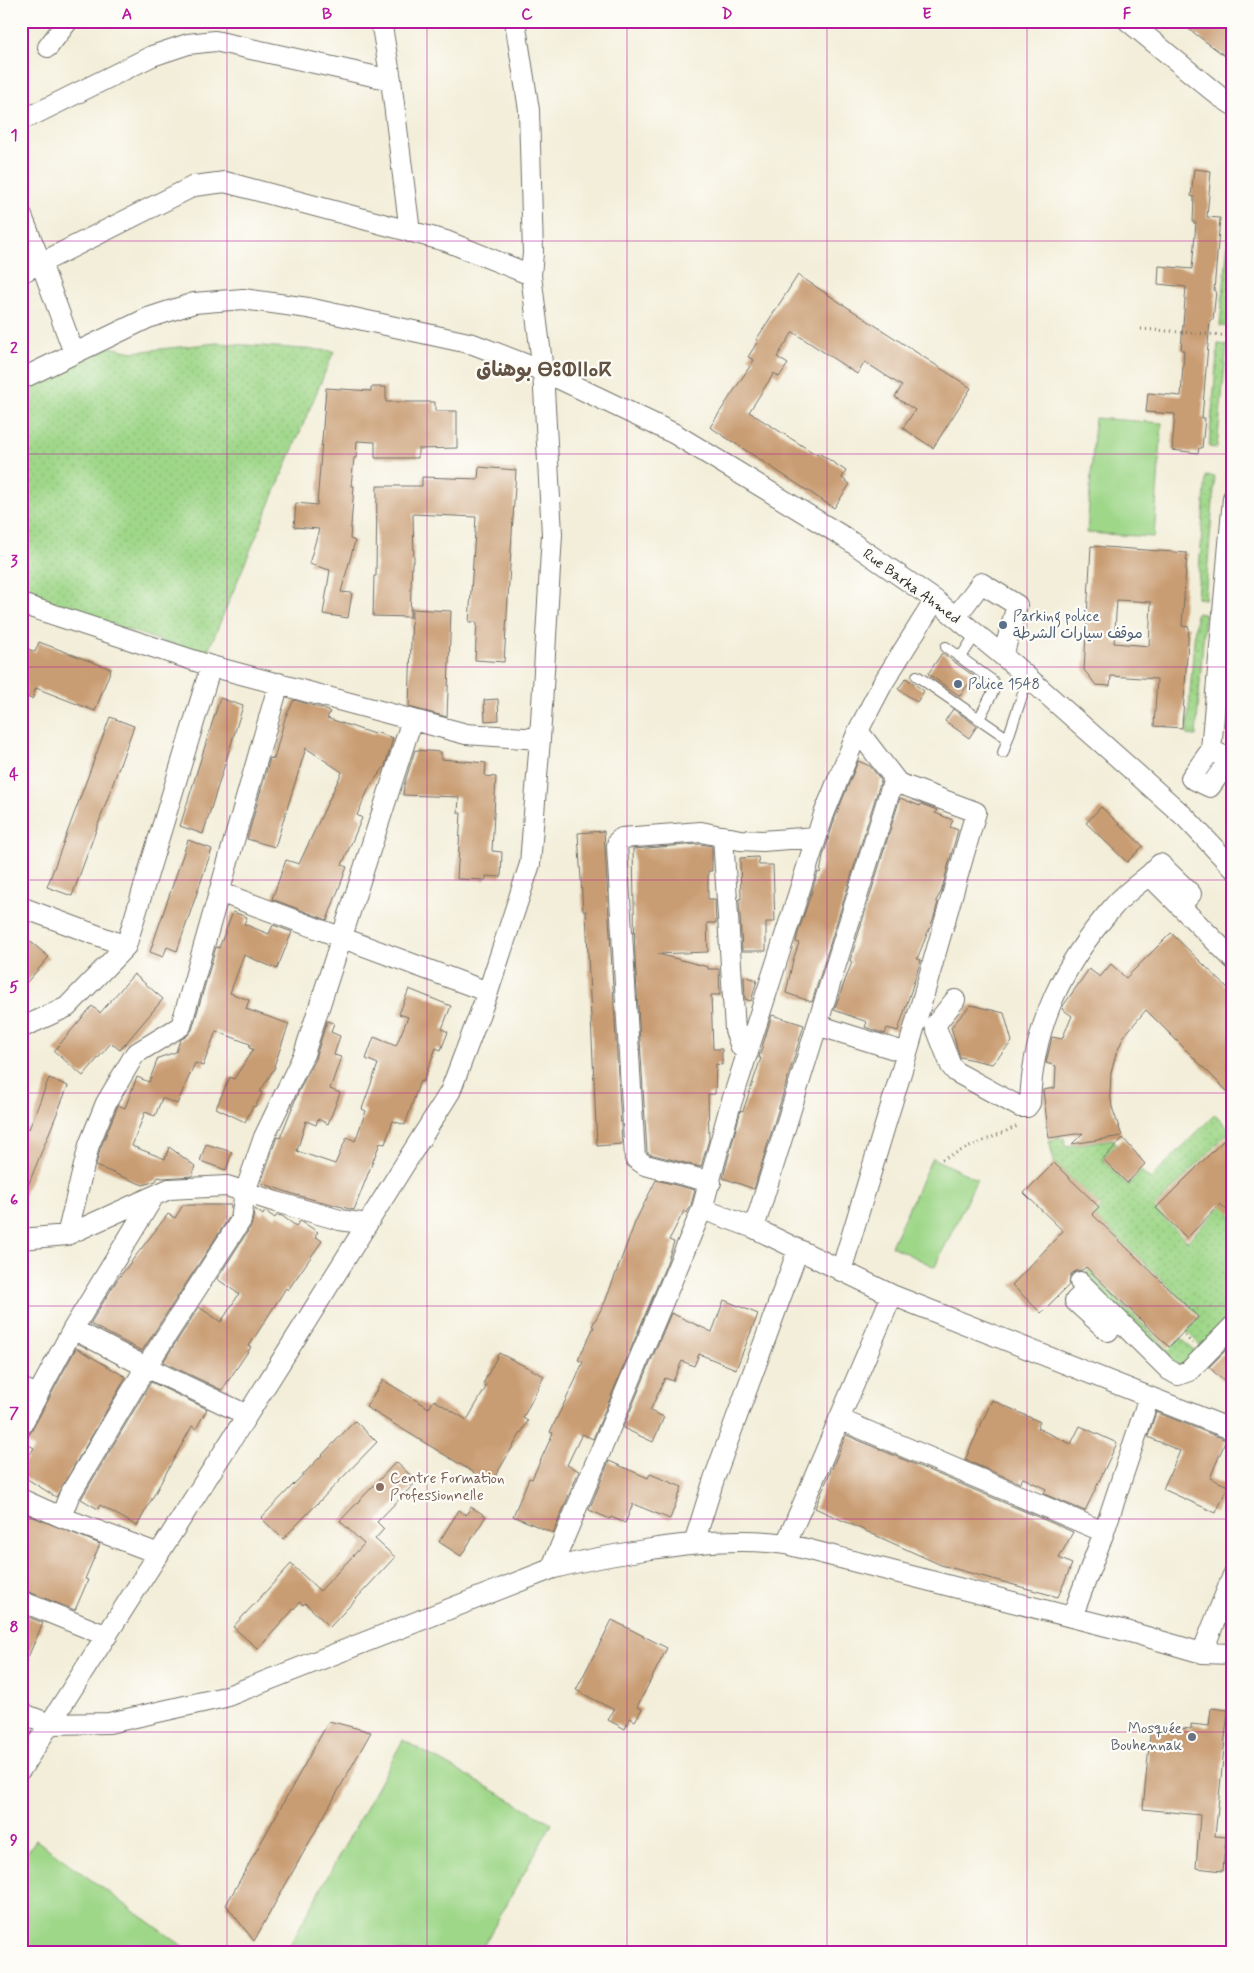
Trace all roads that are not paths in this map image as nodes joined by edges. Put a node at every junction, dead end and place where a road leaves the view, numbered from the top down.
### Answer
1 (68, 21) edge
2 (381, 21) edge
3 (515, 21) edge
4 (1128, 21) edge
5 (48, 47) dead end
6 (391, 80) junction
7 (1233, 105) edge
8 (21, 119) edge
9 (21, 214) edge
10 (410, 232) junction
11 (41, 262) junction
12 (21, 273) edge
13 (531, 275) junction
14 (74, 353) junction
15 (543, 371) junction
16 (21, 379) edge
17 (1233, 498) edge
18 (935, 600) junction
19 (21, 604) edge
20 (956, 617) junction
21 (976, 634) junction
22 (946, 647) dead end
23 (1003, 656) junction
24 (961, 657) junction
25 (212, 666) junction
26 (917, 676) dead end
27 (1028, 678) junction
28 (278, 683) junction
29 (979, 719) junction
30 (412, 720) junction
31 (858, 731) junction
32 (1007, 738) junction
33 (540, 739) junction
34 (1211, 750) junction
35 (1003, 753) dead end
36 (1231, 760) edge
37 (894, 778) junction
38 (723, 836) junction
39 (816, 837) junction
40 (1233, 868) edge
41 (219, 892) junction
42 (21, 907) edge
43 (341, 937) junction
44 (126, 946) junction
45 (1233, 959) edge
46 (488, 992) junction
47 (955, 1000) dead end
48 (817, 1025) junction
49 (21, 1028) edge
50 (748, 1053) junction
51 (907, 1054) junction
52 (711, 1182) junction
53 (245, 1192) junction
54 (154, 1196) junction
55 (702, 1209) junction
56 (367, 1224) junction
57 (754, 1228) junction
58 (67, 1235) junction
59 (21, 1239) edge
60 (798, 1250) junction
61 (841, 1271) junction
62 (1084, 1285) dead end
63 (892, 1295) junction
64 (1233, 1326) edge
65 (73, 1329) junction
66 (146, 1367) junction
67 (30, 1392) edge
68 (1149, 1397) junction
69 (247, 1415) junction
70 (839, 1419) junction
71 (21, 1426) edge
72 (1233, 1430) edge
73 (21, 1499) edge
74 (61, 1517) junction
75 (1104, 1532) junction
76 (694, 1543) junction
77 (786, 1544) junction
78 (159, 1554) junction
79 (550, 1569) junction
80 (1233, 1574) edge
81 (21, 1601) edge
82 (1072, 1617) junction
83 (106, 1636) junction
84 (1202, 1653) junction
85 (1233, 1654) edge
86 (21, 1713) edge
87 (50, 1724) junction
88 (21, 1769) edge

1 - 5 street
2 - 6 street
3 - 13 street
4 - 7 street
6 - 8 street
6 - 10 street
9 - 11 street
10 - 11 street
10 - 13 street
11 - 12 street
11 - 14 street
13 - 15 street
14 - 15 street, Rue Barka Ahmed
14 - 16 street, Rue Barka Ahmed
15 - 18 street, Rue Barka Ahmed
15 - 33 street
17 - 34 street
18 - 20 street, Rue Barka Ahmed
18 - 31 street
19 - 25 street
20 - 21 street, Rue Barka Ahmed
20 - 23 street
21 - 23 street, Rue Barka Ahmed
21 - 24 lane
22 - 24 lane
23 - 27 street, Rue Barka Ahmed
24 - 29 lane
25 - 28 street
25 - 44 street
26 - 29 lane
27 - 32 lane
27 - 40 street, Rue Barka Ahmed
28 - 30 street
28 - 41 street
29 - 32 lane
30 - 33 street
30 - 43 street
31 - 37 street
31 - 39 street
32 - 35 lane
33 - 46 street
34 - 36 street
34 - 36 street
37 - 48 street
37 - 51 street
38 - 39 street
38 - 50 street
38 - 52 street
39 - 50 street
41 - 43 street
41 - 58 street
42 - 44 street
43 - 46 street
43 - 53 street
44 - 49 street
45 - 47 street
46 - 56 street
48 - 51 street
48 - 57 street
50 - 52 street
51 - 61 street
52 - 55 street
53 - 54 street
53 - 56 street
53 - 66 street
54 - 58 street
54 - 65 street
55 - 57 street
55 - 79 street
56 - 69 street
57 - 60 street
58 - 59 street
60 - 61 street
60 - 76 street
61 - 63 street
62 - 64 street
63 - 68 street
63 - 70 street
65 - 66 street
65 - 67 street
66 - 69 street
66 - 74 street
67 - 71 street
68 - 72 street
68 - 75 street
69 - 78 street
70 - 75 street
70 - 77 street
73 - 74 street
74 - 78 street
75 - 82 street
76 - 77 street
76 - 79 street
77 - 82 street
78 - 83 street
79 - 87 street
80 - 84 street
81 - 83 street
82 - 84 street
83 - 87 street
84 - 85 street
86 - 87 street
87 - 88 street

